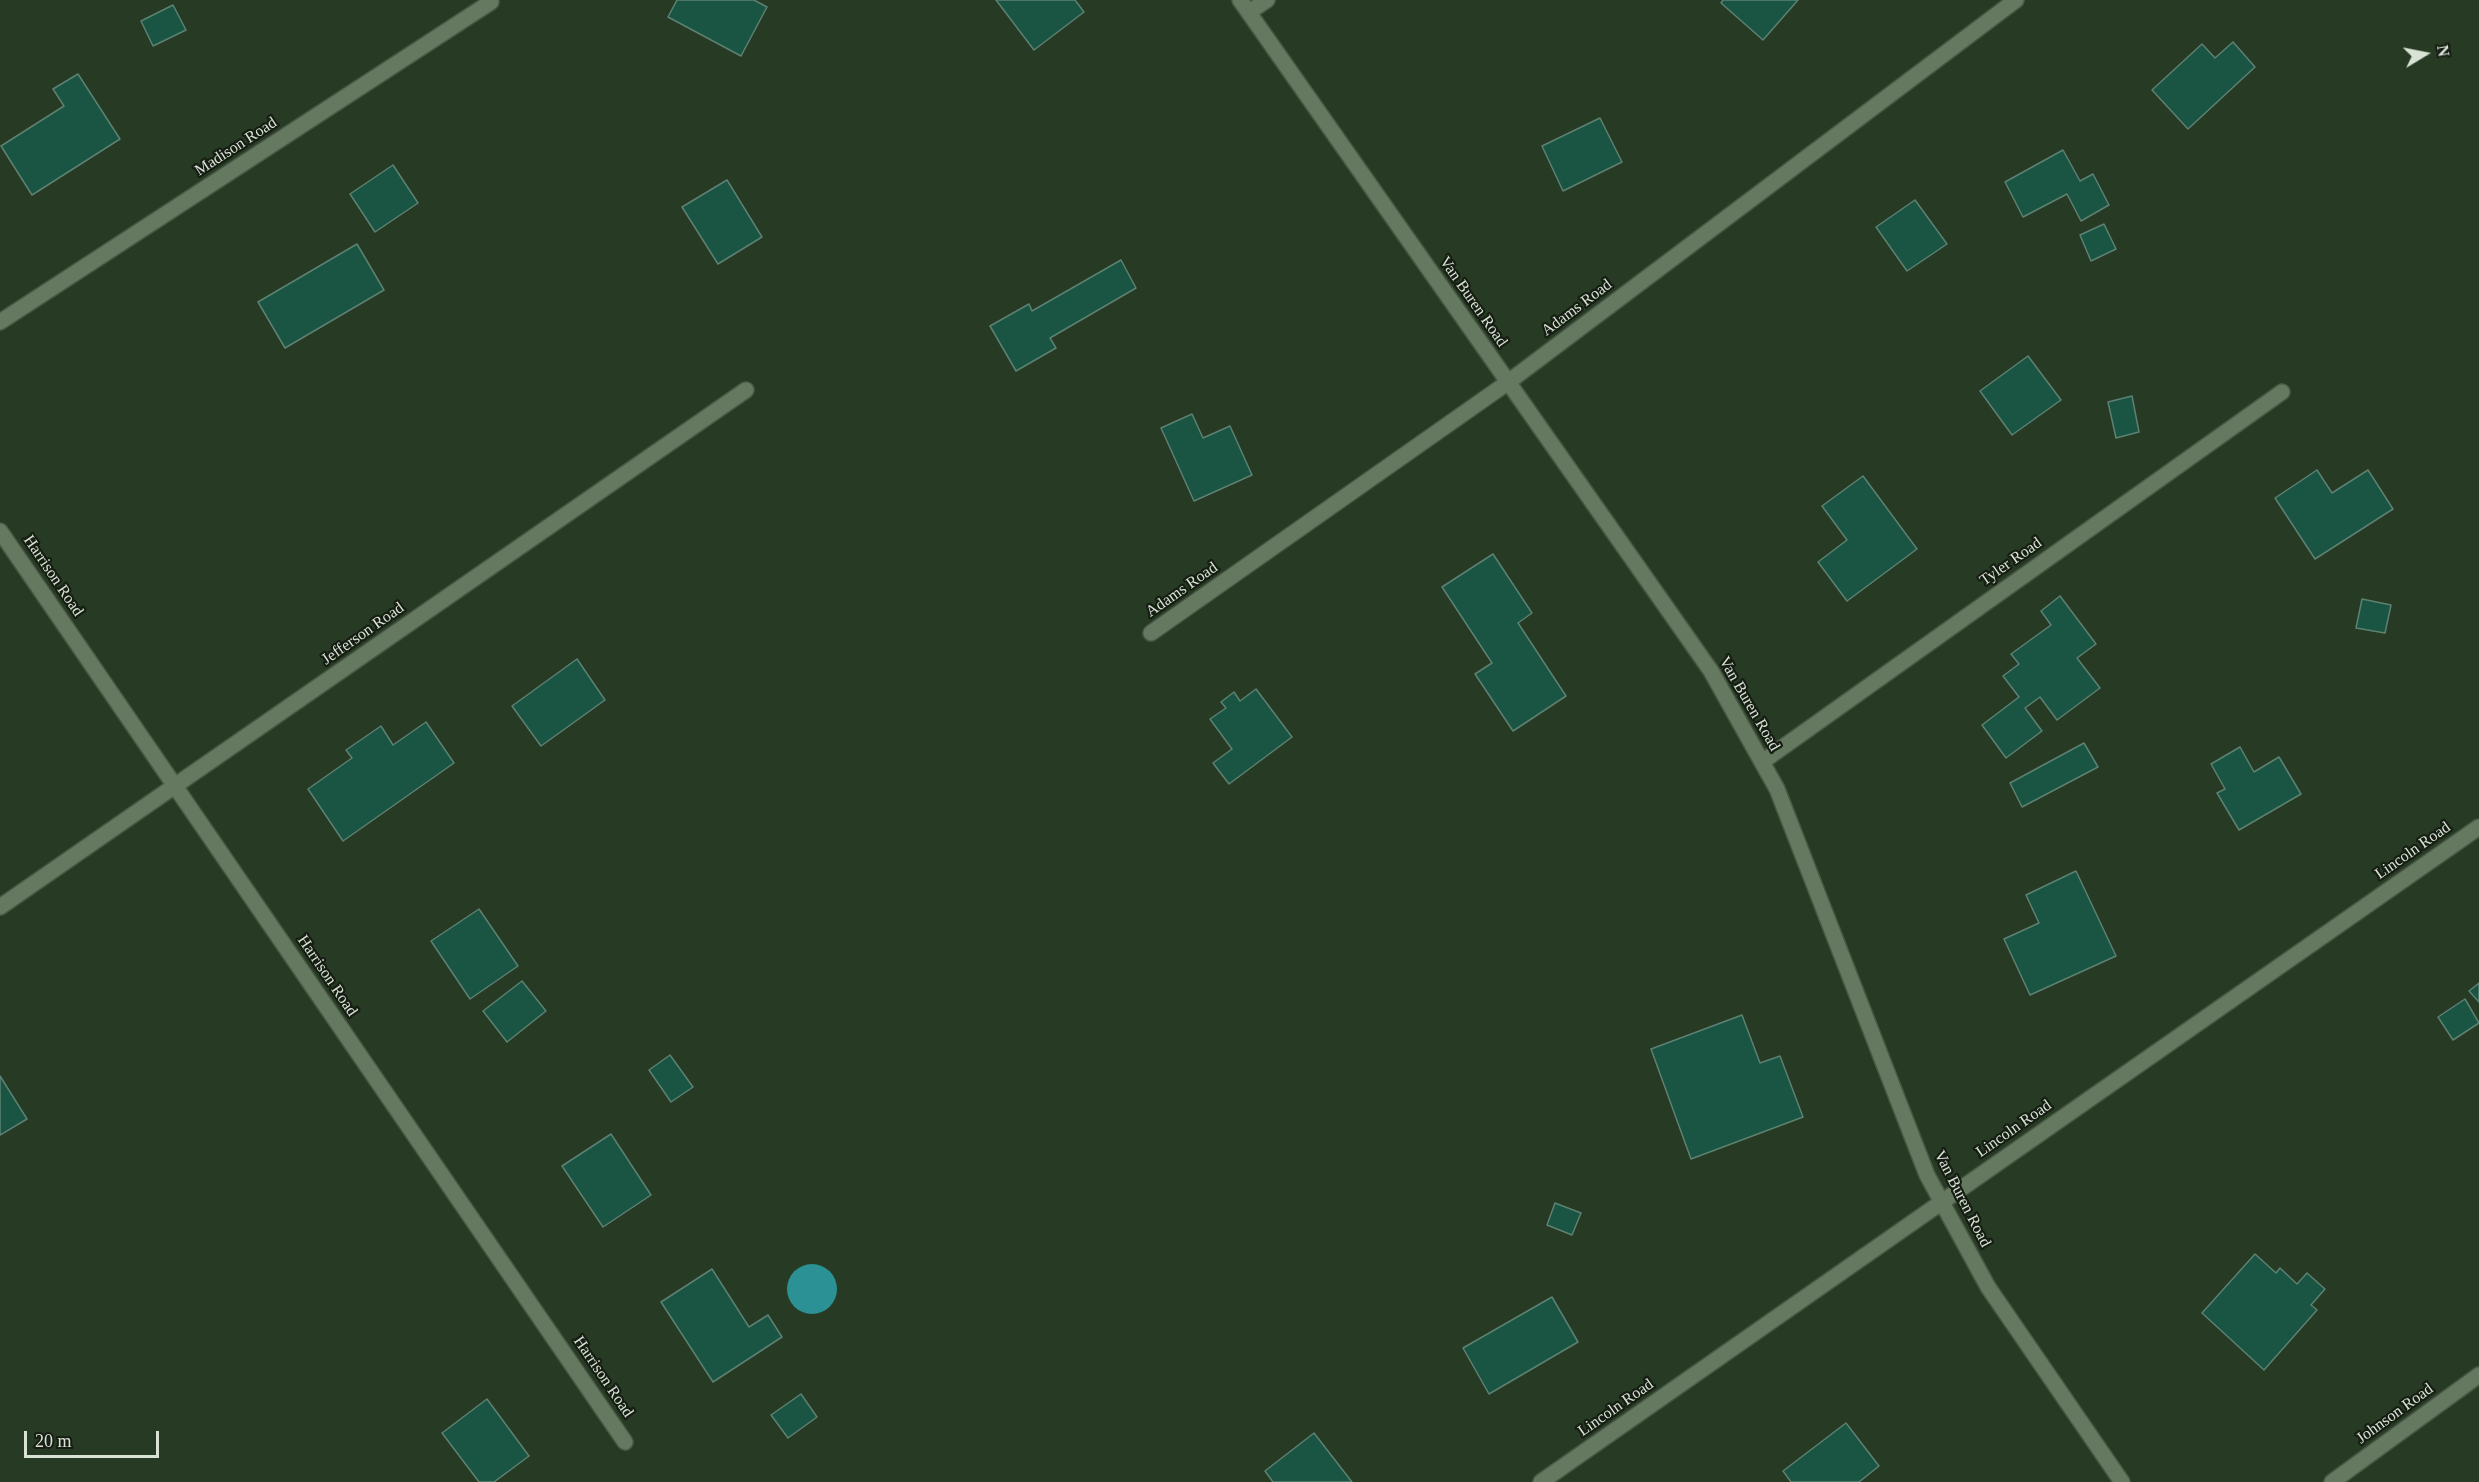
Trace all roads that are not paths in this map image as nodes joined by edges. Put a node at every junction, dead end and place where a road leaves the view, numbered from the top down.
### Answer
1 (1267, 0) edge
2 (2016, 0) edge
3 (491, 2) dead end
4 (1245, 6) edge
5 (0, 322) edge
6 (1507, 383) junction
7 (746, 390) dead end
8 (2282, 392) dead end
9 (0, 531) edge
10 (1151, 633) dead end
11 (1762, 762) junction
12 (175, 786) junction
13 (2479, 827) edge
14 (0, 907) edge
15 (1942, 1201) junction
16 (2479, 1375) edge
17 (626, 1442) dead end
18 (1541, 1482) edge
19 (2122, 1482) edge
20 (2331, 1482) edge

1 - 4 street
2 - 6 street, Adams Road
3 - 5 street, Madison Road
4 - 6 street, Van Buren Road
6 - 10 street, Adams Road
6 - 11 street, Van Buren Road
7 - 12 street, Jefferson Road
8 - 11 street, Tyler Road
9 - 12 street, Harrison Road
11 - 15 street, Van Buren Road
12 - 14 street, Jefferson Road
12 - 17 street, Harrison Road
13 - 15 street, Lincoln Road
15 - 18 street, Lincoln Road
15 - 19 street, Van Buren Road
16 - 20 street, Johnson Road

